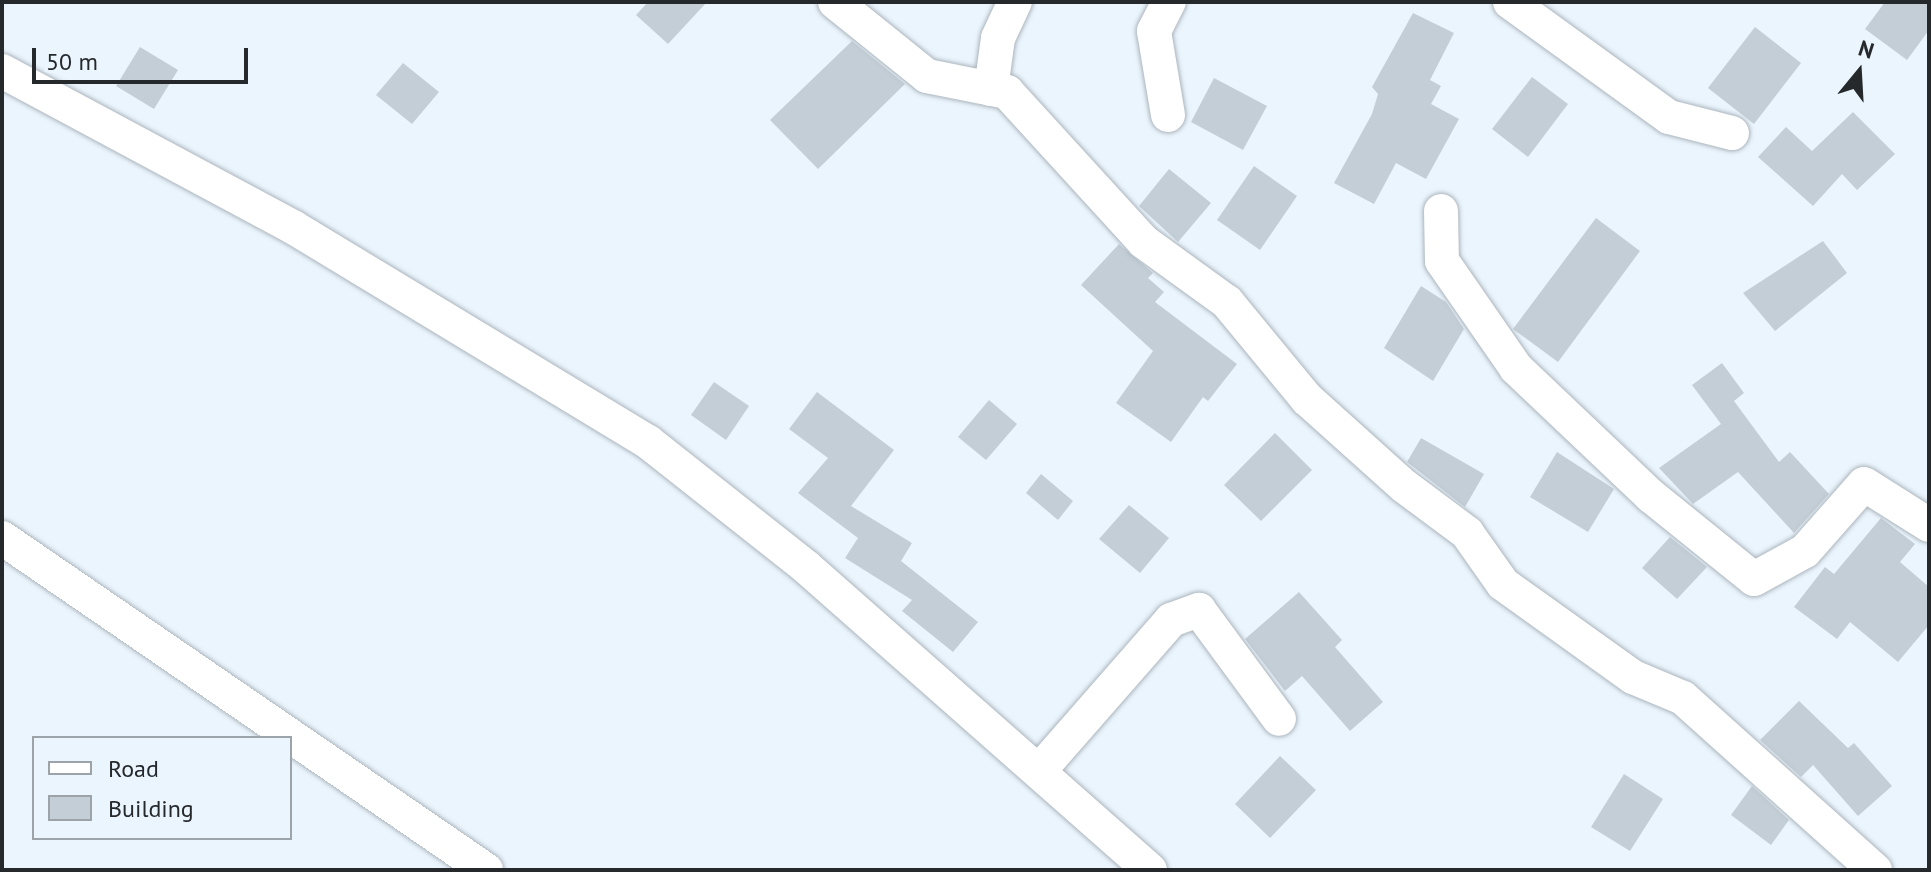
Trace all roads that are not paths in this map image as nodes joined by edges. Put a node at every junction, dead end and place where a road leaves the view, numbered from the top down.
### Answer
1 (835, 2) edge
2 (1015, 2) edge
3 (1169, 2) edge
4 (1510, 2) edge
5 (2, 71) edge
6 (991, 89) junction
7 (1168, 115) dead end
8 (1732, 133) dead end
9 (1441, 211) dead end
10 (1929, 525) edge
11 (2, 538) edge
12 (1279, 719) dead end
13 (291, 736) edge
14 (292, 737) edge
15 (1039, 771) junction
16 (486, 870) edge
17 (1150, 870) edge
18 (1875, 870) edge

1 - 6 street
2 - 6 street
3 - 7 street
4 - 8 street
5 - 15 street
6 - 18 street
9 - 10 street
11 - 13 street
12 - 15 street
14 - 16 street
15 - 17 street

